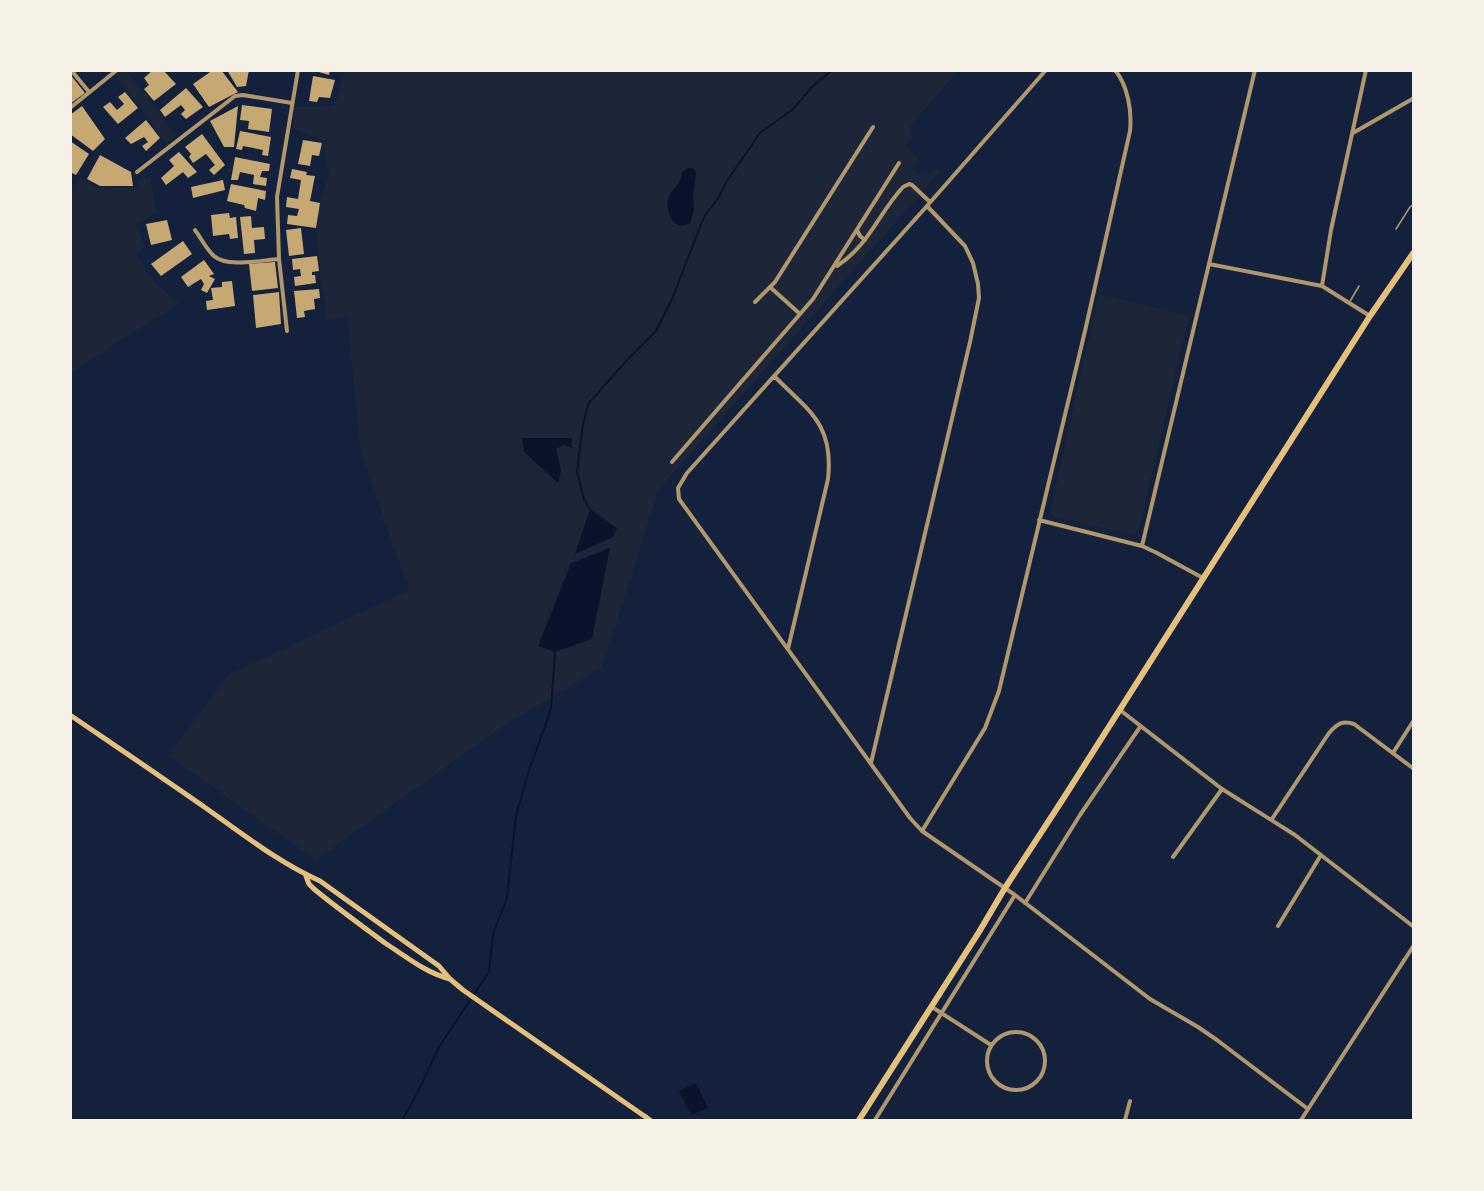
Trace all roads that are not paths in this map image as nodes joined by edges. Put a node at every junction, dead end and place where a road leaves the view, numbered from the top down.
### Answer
1 (71, 70) edge
2 (117, 70) edge
3 (298, 70) edge
4 (1046, 70) edge
5 (1115, 70) edge
6 (1255, 70) edge
7 (1366, 70) edge
8 (89, 92) junction
9 (1413, 98) edge
10 (292, 103) junction
11 (70, 108) edge
12 (873, 127) dead end
13 (1353, 134) junction
14 (899, 163) dead end
15 (136, 172) dead end
16 (928, 204) junction
17 (1413, 204) edge
18 (1396, 229) dead end
19 (195, 230) dead end
20 (857, 230) junction
21 (865, 240) junction
22 (1413, 252) edge
23 (279, 258) junction
24 (1209, 264) junction
25 (833, 268) junction
26 (1322, 286) junction
27 (1359, 286) dead end
28 (770, 287) junction
29 (755, 302) dead end
30 (1349, 303) junction
31 (800, 314) junction
32 (1370, 316) junction
33 (287, 331) dead end
34 (774, 376) junction
35 (672, 462) dead end
36 (1039, 520) junction
37 (1142, 546) junction
38 (1204, 579) junction
39 (788, 650) junction
40 (1120, 710) junction
41 (70, 715) edge
42 (1413, 720) edge
43 (1140, 727) junction
44 (1393, 753) junction
45 (871, 764) junction
46 (1413, 769) edge
47 (1222, 789) junction
48 (1272, 819) junction
49 (922, 831) junction
50 (1321, 855) junction
51 (1173, 857) dead end
52 (306, 876) junction
53 (1005, 888) junction
54 (1015, 895) junction
55 (1025, 903) junction
56 (1278, 927) dead end
57 (1413, 927) edge
58 (1413, 945) edge
59 (450, 979) junction
60 (931, 1007) junction
61 (942, 1013) junction
62 (991, 1045) junction
63 (1130, 1101) dead end
64 (1308, 1109) junction
65 (650, 1120) edge
66 (859, 1120) edge
67 (875, 1120) edge
68 (1125, 1120) edge
69 (1301, 1120) edge

1 - 8 street
2 - 8 street
3 - 10 street
4 - 16 street
5 - 36 street
6 - 24 street
7 - 13 street
8 - 11 street
9 - 13 street
10 - 15 street
10 - 23 street
12 - 28 street
13 - 26 street
14 - 20 street
16 - 21 street
16 - 34 street
16 - 45 street
17 - 18 lane
19 - 23 street
20 - 21 street
20 - 25 street
21 - 25 street
22 - 32 main road
23 - 33 street
24 - 26 street
24 - 37 street
25 - 31 street
26 - 30 street
27 - 30 lane
28 - 29 street
28 - 31 street
30 - 32 street
31 - 35 street
32 - 38 main road
34 - 39 street
34 - 39 street
36 - 37 street
36 - 49 street
37 - 38 street
38 - 40 main road
39 - 45 street
40 - 43 street
40 - 53 main road
41 - 52 main road
42 - 44 street
43 - 47 street
43 - 55 street
44 - 46 street
44 - 48 street
45 - 49 street
47 - 48 street
47 - 51 street
48 - 50 street
49 - 53 street
50 - 56 street
50 - 57 street
52 - 59 main road
52 - 59 main road
53 - 54 street
53 - 60 main road
54 - 55 street
54 - 61 street
55 - 64 street
58 - 64 street
59 - 65 main road
60 - 61 street
60 - 66 main road
61 - 62 street
61 - 67 street
62 - 62 street
63 - 68 street
64 - 69 street

